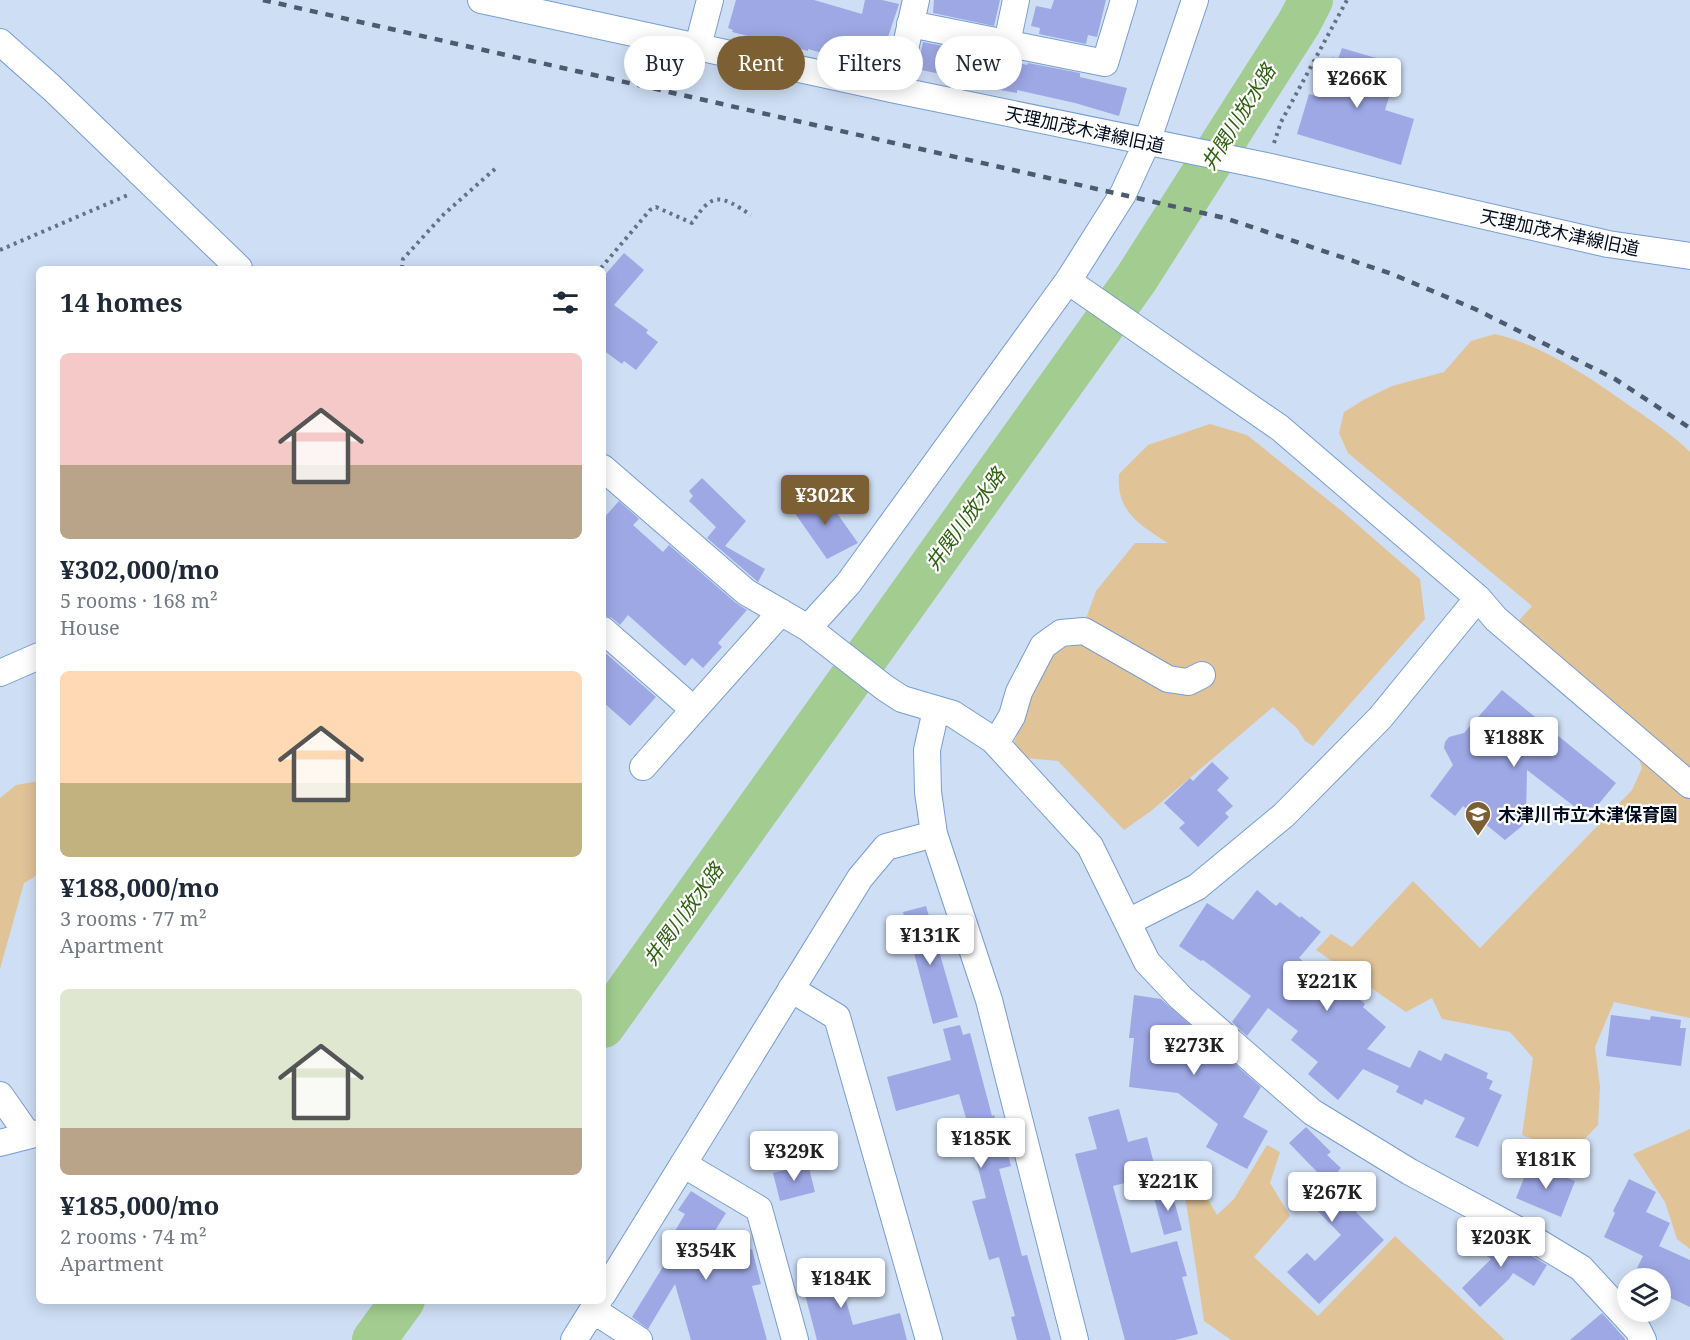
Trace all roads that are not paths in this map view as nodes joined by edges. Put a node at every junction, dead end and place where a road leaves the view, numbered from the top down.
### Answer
1 (481, 0) edge
2 (710, 0) edge
3 (1017, 0) edge
4 (1124, 0) edge
5 (1195, 0) edge
6 (913, 12) edge
7 (651, 36) edge
8 (701, 36) edge
9 (908, 36) edge
10 (986, 36) edge
11 (1009, 36) edge
12 (0, 42) edge
13 (1022, 46) edge
14 (705, 48) edge
15 (817, 72) edge
16 (896, 90) edge
17 (1147, 142) junction
18 (1690, 256) edge
19 (237, 266) edge
20 (1072, 284) junction
21 (608, 482) edge
22 (1478, 598) junction
23 (781, 612) junction
24 (606, 633) edge
25 (817, 636) junction
26 (36, 657) edge
27 (0, 673) edge
28 (1202, 675) dead end
29 (693, 710) junction
30 (936, 710) junction
31 (996, 743) junction
32 (643, 767) dead end
33 (1690, 785) edge
34 (934, 834) junction
35 (1128, 922) junction
36 (791, 989) junction
37 (0, 1095) edge
38 (34, 1134) edge
39 (0, 1143) edge
40 (683, 1164) junction
41 (606, 1288) edge
42 (596, 1304) edge
43 (601, 1304) edge
44 (574, 1340) edge
45 (639, 1340) edge
46 (795, 1340) edge
47 (929, 1340) edge
48 (1075, 1340) edge
49 (1643, 1340) edge

1 - 7 street, 天理加茂木津線旧道
2 - 8 street
3 - 11 street
4 - 13 street
5 - 17 street
6 - 9 street
6 - 10 street
12 - 19 street
14 - 15 street, 天理加茂木津線旧道
16 - 17 street, 天理加茂木津線旧道
17 - 18 street, 天理加茂木津線旧道
17 - 20 street
20 - 22 street
20 - 25 street
21 - 23 street
22 - 33 street
22 - 35 street
23 - 25 street
23 - 29 street
24 - 29 street
25 - 30 street
26 - 27 street
28 - 31 street
29 - 32 street
30 - 31 street
30 - 34 street
31 - 35 street
34 - 36 street
34 - 48 street
35 - 49 street
36 - 40 street
36 - 47 street
37 - 38 street
38 - 39 street
40 - 41 street
40 - 46 street
42 - 44 street
43 - 45 street

